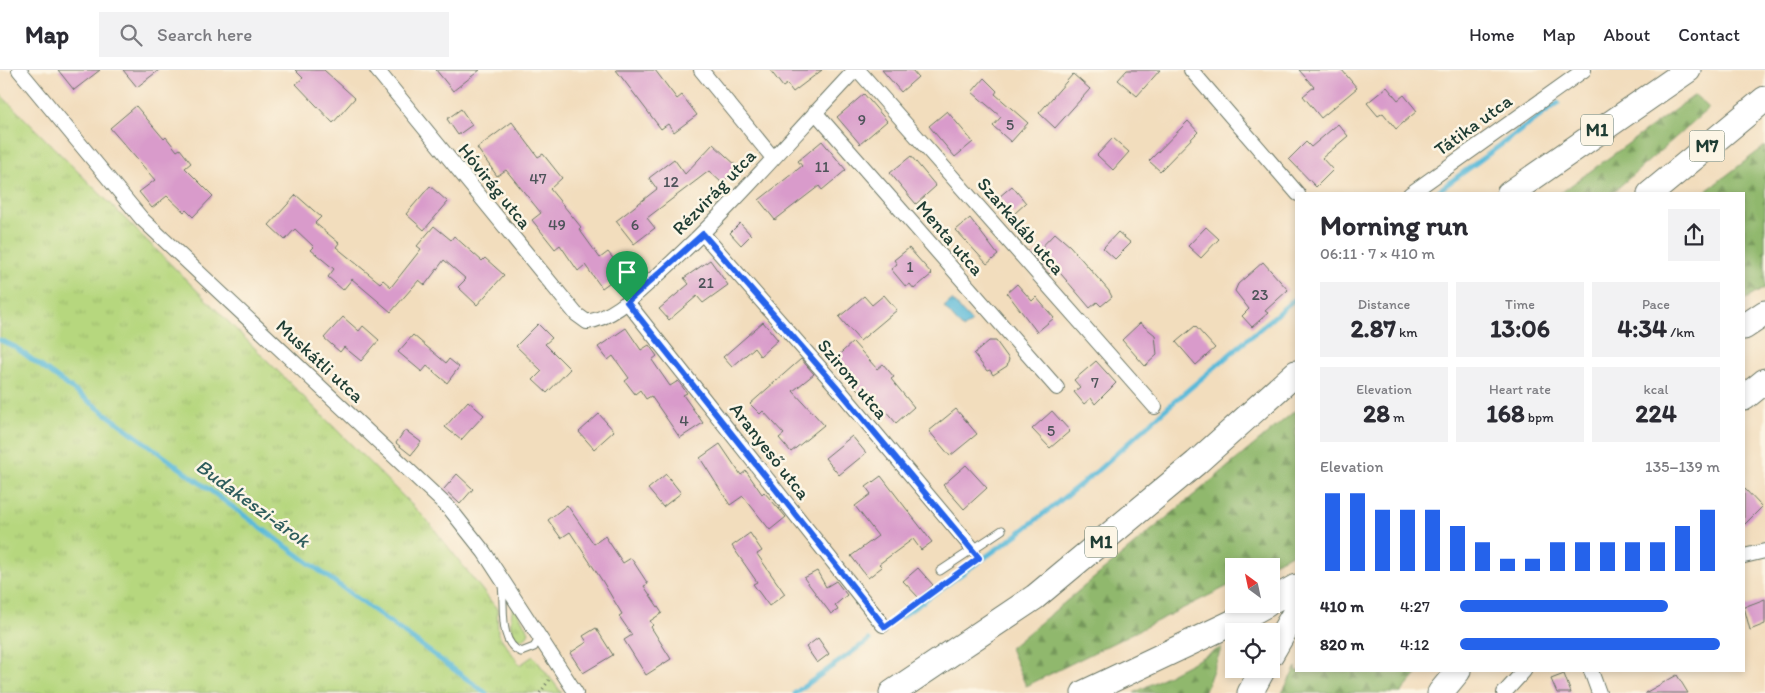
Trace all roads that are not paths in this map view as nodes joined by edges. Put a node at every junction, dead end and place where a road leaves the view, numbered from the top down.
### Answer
1 (19, 70) edge
2 (377, 70) edge
3 (701, 70) edge
4 (856, 70) edge
5 (1190, 70) edge
6 (1584, 70) edge
7 (1688, 70) edge
8 (1765, 99) edge
9 (815, 112) junction
10 (773, 158) junction
11 (1296, 192) edge
12 (1413, 192) edge
13 (1512, 192) edge
14 (1652, 192) edge
15 (703, 234) junction
16 (627, 302) junction
17 (1765, 313) edge
18 (587, 322) joint
19 (1745, 326) edge
20 (1295, 374) edge
21 (1765, 381) edge
22 (1057, 388) dead end
23 (1745, 397) edge
24 (1156, 407) dead end
25 (1002, 530) dead end
26 (974, 549) junction
27 (1765, 551) edge
28 (1745, 556) edge
29 (940, 571) dead end
30 (500, 576) junction
31 (1295, 588) edge
32 (1280, 596) edge
33 (1251, 613) edge
34 (1295, 613) edge
35 (883, 625) road end
36 (540, 637) junction
37 (1280, 639) edge
38 (1457, 672) edge
39 (1523, 672) edge
40 (1591, 672) edge
41 (1258, 678) edge
42 (576, 693) edge
43 (892, 693) edge
44 (1084, 693) edge
45 (1250, 693) edge
46 (1440, 693) edge
47 (1504, 693) edge
48 (1599, 693) edge

1 - 30 street, Muskátli utca
2 - 18 street, Hóvirág utca
3 - 10 street
4 - 9 street, Rézvirág utca
4 - 24 street, Szarkaláb utca
5 - 11 street
6 - 12 street, Tátika utca
7 - 13 highway, M1
8 - 14 highway, M7
9 - 10 street, Rézvirág utca
9 - 22 street, Menta utca
10 - 15 street, Rézvirág utca
15 - 16 street, Rézvirág utca
15 - 26 street, Szirom utca
16 - 18 street, Rézvirág utca
16 - 35 street, Aranyeső utca
17 - 19 highway
20 - 43 highway, M1
21 - 23 highway
25 - 26 lane
26 - 29 lane
27 - 28 street
30 - 36 street, Muskátli utca
30 - 36 lane
31 - 32 highway
33 - 44 highway
34 - 37 highway
36 - 42 street, Muskátli utca
38 - 46 highway
39 - 47 street
40 - 48 street
41 - 45 highway

